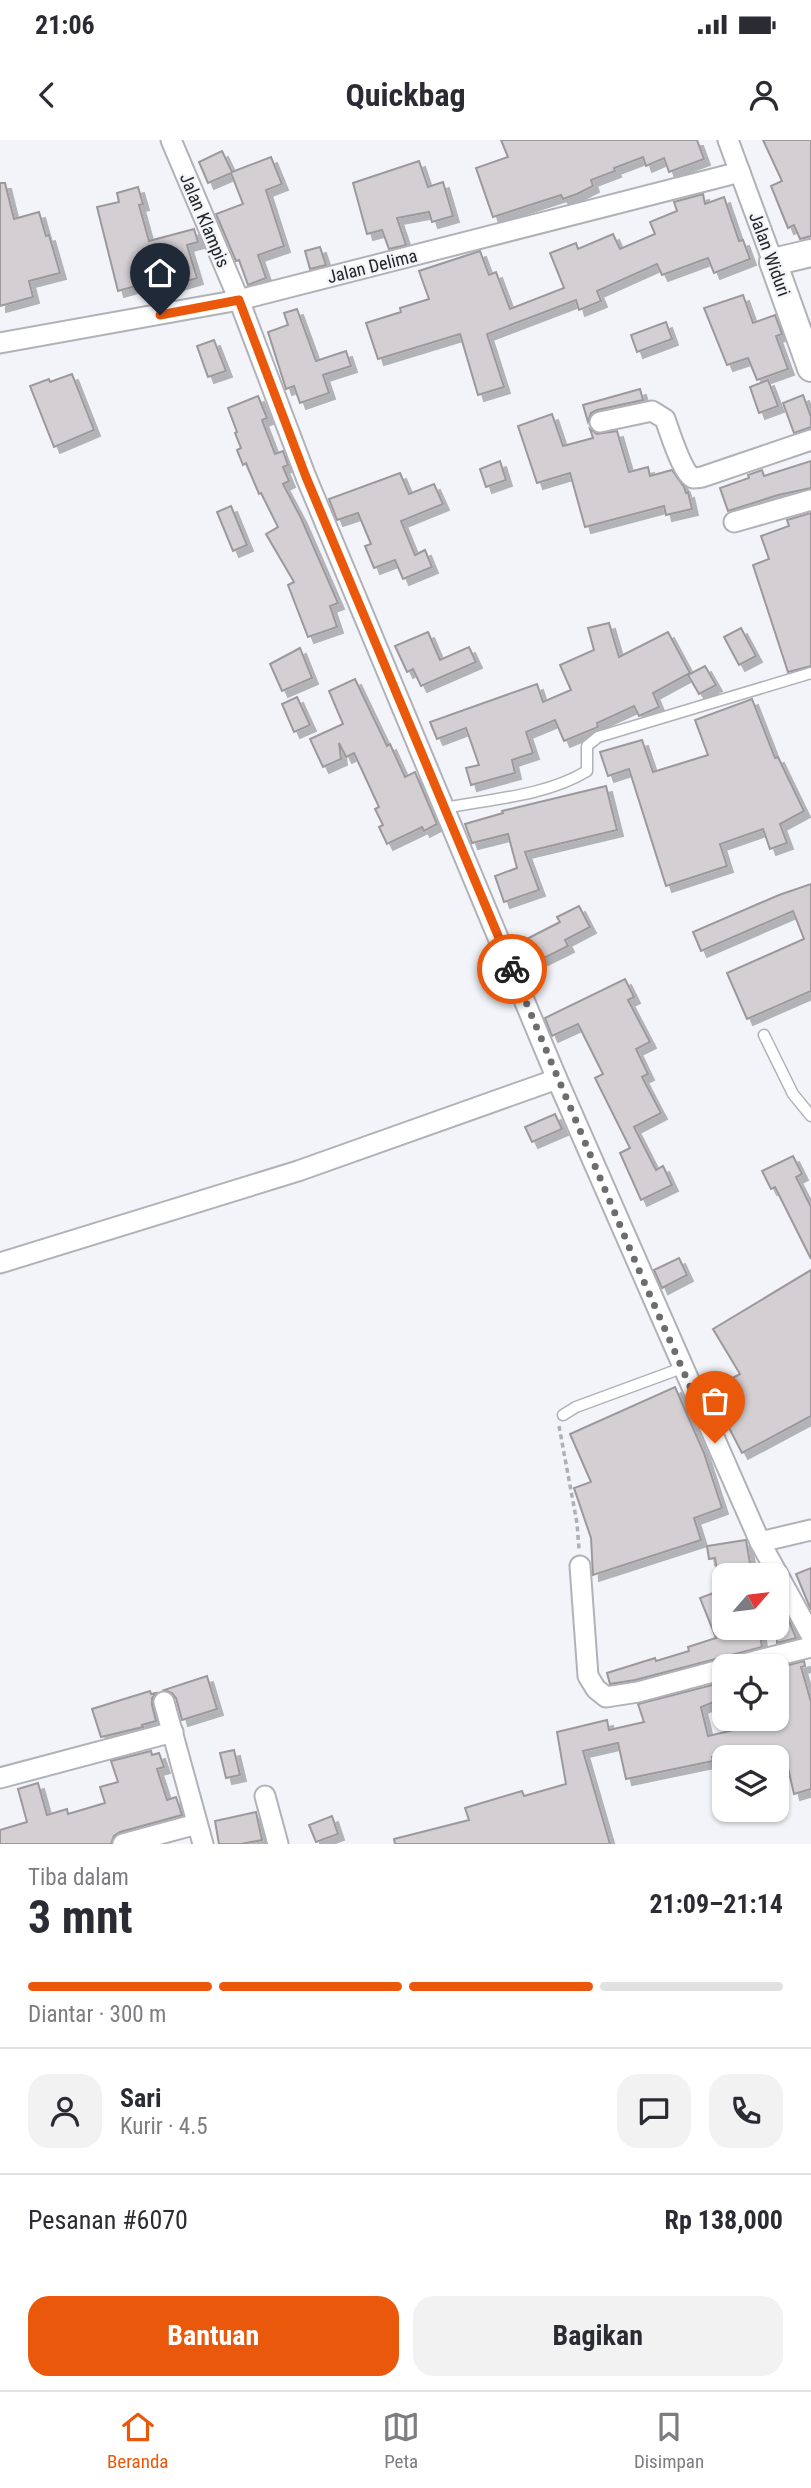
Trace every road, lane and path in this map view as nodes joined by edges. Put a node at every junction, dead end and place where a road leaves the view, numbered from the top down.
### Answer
1 (171, 140) edge
2 (728, 140) edge
3 (740, 172) junction
4 (811, 253) edge
5 (773, 262) junction
6 (239, 300) junction
7 (0, 343) edge
8 (811, 368) edge
9 (600, 422) dead end
10 (811, 440) edge
11 (811, 500) edge
12 (734, 522) dead end
13 (811, 673) edge
14 (444, 808) junction
15 (764, 1035) dead end
16 (557, 1079) junction
17 (811, 1116) edge
18 (0, 1263) edge
19 (682, 1368) junction
20 (563, 1415) joint
21 (811, 1530) edge
22 (760, 1542) junction
23 (580, 1566) joint
24 (811, 1635) edge
25 (811, 1647) edge
26 (783, 1654) edge
27 (712, 1672) edge
28 (164, 1702) dead end
29 (173, 1731) junction
30 (0, 1778) edge
31 (265, 1796) dead end
32 (197, 1824) junction
33 (123, 1844) edge
34 (202, 1844) edge
35 (278, 1844) edge

1 - 6 street, Jalan Klampis
2 - 3 street, Jalan Widuri
3 - 5 street, Jalan Widuri
3 - 6 street, Jalan Delima
4 - 5 main road
5 - 8 main road, Jalan Widuri
6 - 7 street, Jalan Delima
6 - 14 street, Jalan Klampis
9 - 10 street
11 - 12 street
13 - 14 lane
14 - 16 street, Jalan Klampis
15 - 17 lane
16 - 18 street
16 - 19 street, Jalan Klampis
19 - 20 lane
19 - 22 street, Jalan Klampis
20 - 23 path
21 - 22 street
22 - 24 street, Jalan Klampis
23 - 27 street
25 - 26 street
28 - 29 street
29 - 30 street
29 - 32 street
31 - 35 street
32 - 33 street
32 - 34 street

